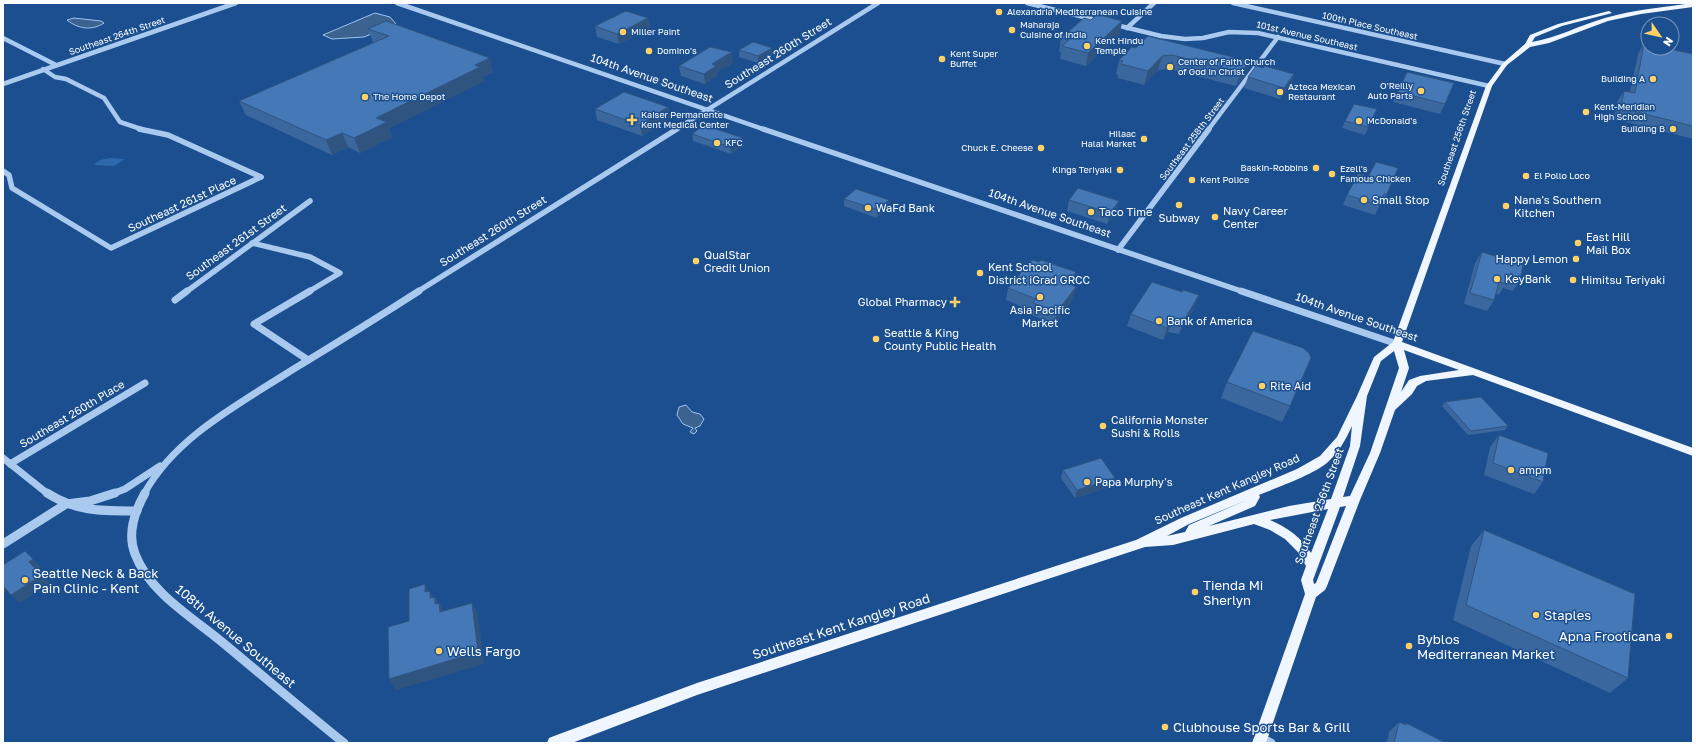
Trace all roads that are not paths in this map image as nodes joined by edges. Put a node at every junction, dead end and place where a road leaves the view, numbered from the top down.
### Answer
1 (236, 3) edge
2 (397, 3) edge
3 (878, 3) edge
4 (1027, 3) edge
5 (1154, 3) edge
6 (1232, 3) edge
7 (1670, 3) edge
8 (1692, 6) edge
9 (1127, 28) junction
10 (1278, 37) junction
11 (3, 38) edge
12 (1528, 45) junction
13 (1505, 64) junction
14 (56, 65) junction
15 (43, 69) junction
16 (3, 84) edge
17 (1489, 86) junction
18 (706, 110) junction
19 (3, 171) edge
20 (310, 201) dead end
21 (252, 243) junction
22 (1118, 250) junction
23 (174, 300) dead end
24 (1398, 344) junction
25 (308, 360) junction
26 (1474, 372) junction
27 (145, 383) dead end
28 (1362, 396) junction
29 (1391, 408) junction
30 (1693, 452) edge
31 (3, 458) edge
32 (168, 460) junction
33 (10, 464) junction
34 (1251, 493) junction
35 (1354, 500) junction
36 (141, 501) joint
37 (1336, 503) junction
38 (66, 504) junction
39 (137, 511) junction
40 (1255, 520) junction
41 (1190, 535) junction
42 (3, 544) edge
43 (1140, 544) junction
44 (1312, 565) junction
45 (1311, 594) junction
46 (1264, 741) edge
47 (344, 743) edge
48 (554, 743) edge

1 - 14 street, Southeast 264th Street
2 - 18 street, 104th Avenue Southeast
3 - 18 street, Southeast 260th Street
4 - 9 street, 101st Avenue Southeast
5 - 9 street
6 - 13 street, 100th Place Southeast
7 - 12 main road, Southeast 256th Street
8 - 12 main road
9 - 10 street, 101st Avenue Southeast
10 - 17 street, 101st Avenue Southeast
10 - 22 street, Southeast 258th Street
11 - 14 street
12 - 13 main road, Southeast 256th Street
13 - 17 main road, Southeast 256th Street
14 - 15 street, Southeast 264th Street
15 - 16 street, Southeast 264th Street
15 - 19 street, Southeast 261st Place
17 - 24 main road, Southeast 256th Street
18 - 22 street, 104th Avenue Southeast
18 - 25 street, Southeast 260th Street
20 - 21 street, Southeast 261st Street
21 - 23 street, Southeast 261st Street
21 - 25 street
22 - 24 street, 104th Avenue Southeast
24 - 26 main road, 104th Avenue Southeast
24 - 28 main road, Southeast 256th Street
24 - 29 main road, Southeast 256th Street
25 - 32 street, Southeast 260th Street
26 - 29 main road
26 - 30 main road, 104th Avenue Southeast
27 - 33 street, Southeast 260th Place
28 - 34 main road, Southeast Kent Kangley Road
28 - 37 main road, Southeast 256th Street
29 - 35 main road, Southeast 256th Street
31 - 33 street
32 - 36 street, Southeast 260th Street
32 - 38 street
33 - 38 street
34 - 41 main road
34 - 43 main road, Southeast Kent Kangley Road
35 - 37 main road, Southeast Kent Kangley Road
35 - 45 main road, Southeast 256th Street
36 - 39 street, 108th Avenue Southeast
37 - 40 main road, Southeast Kent Kangley Road
37 - 44 main road, Southeast 256th Street
38 - 39 street
38 - 42 street
39 - 47 street, 108th Avenue Southeast
40 - 41 main road, Southeast Kent Kangley Road
40 - 44 main road
41 - 43 main road, Southeast Kent Kangley Road
43 - 48 main road, Southeast Kent Kangley Road
44 - 45 main road, Southeast 256th Street
45 - 46 main road, Southeast 256th Street

